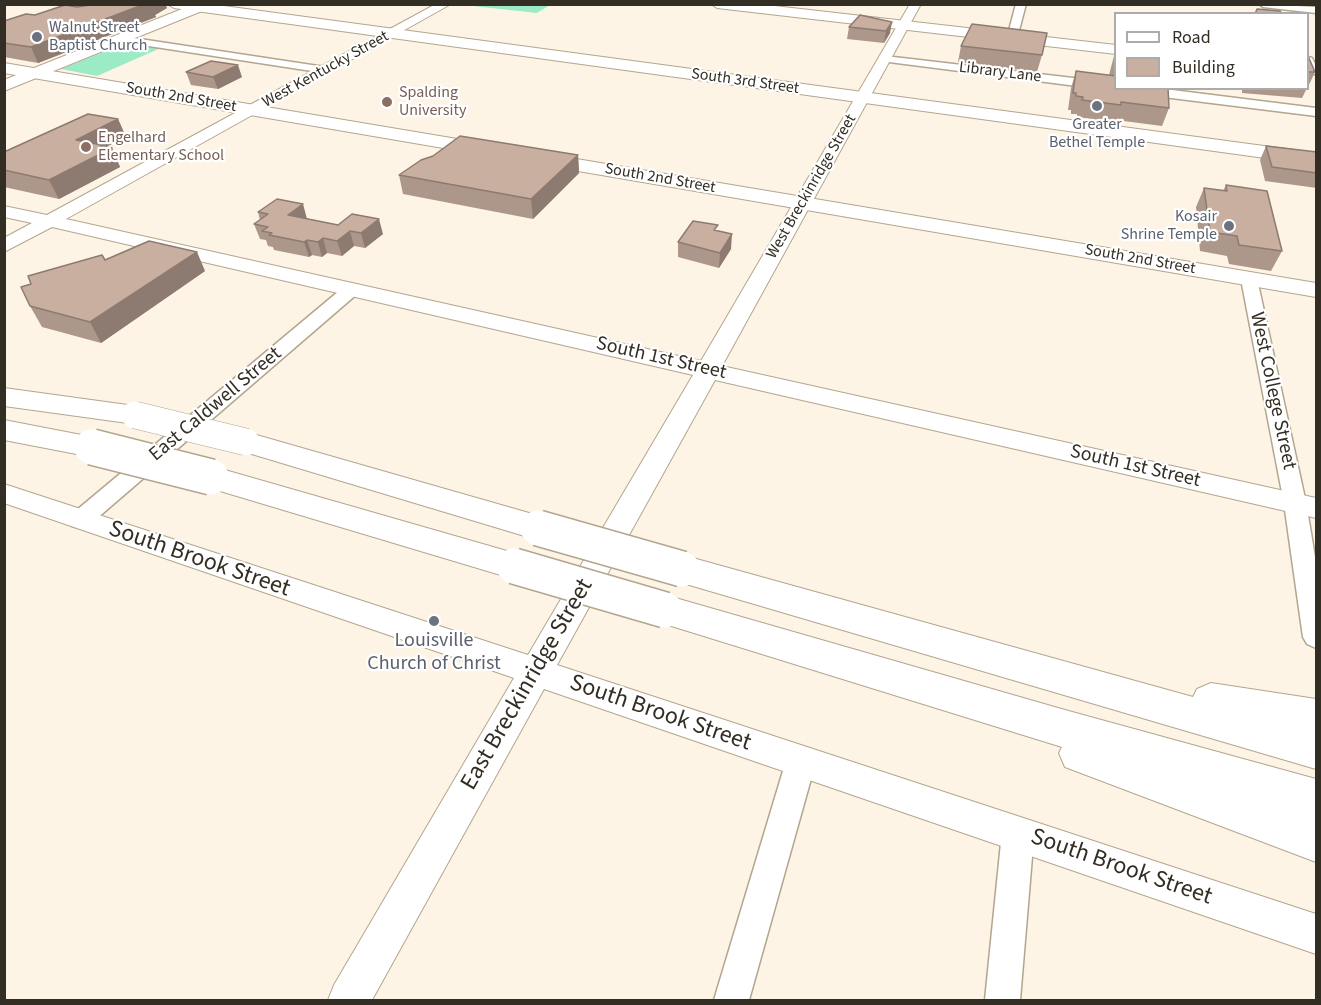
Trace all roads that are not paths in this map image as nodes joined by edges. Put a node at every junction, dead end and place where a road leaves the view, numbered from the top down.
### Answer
1 (174, 4) edge
2 (446, 4) edge
3 (717, 4) edge
4 (916, 4) edge
5 (1021, 4) edge
6 (1263, 4) edge
7 (201, 6) edge
8 (1285, 8) edge
9 (1317, 10) edge
10 (904, 26) junction
11 (392, 34) junction
12 (1012, 38) junction
13 (120, 39) junction
14 (1114, 50) edge
15 (885, 59) junction
16 (4, 68) edge
17 (325, 70) junction
18 (36, 73) junction
19 (4, 86) edge
20 (1114, 87) edge
21 (1143, 90) edge
22 (862, 98) junction
23 (252, 110) junction
24 (1317, 112) edge
25 (1317, 159) edge
26 (803, 203) junction
27 (4, 211) edge
28 (49, 221) junction
29 (4, 246) edge
30 (1249, 279) junction
31 (351, 290) junction
32 (1317, 290) edge
33 (708, 370) junction
34 (4, 382) edge
35 (4, 397) edge
36 (122, 413) junction
37 (4, 430) edge
38 (4, 493) edge
39 (1306, 506) edge
40 (80, 520) junction
41 (1317, 637) edge
42 (535, 672) junction
43 (1235, 716) junction
44 (1317, 717) edge
45 (1317, 750) edge
46 (801, 761) junction
47 (1243, 796) junction
48 (1317, 800) edge
49 (1018, 833) junction
50 (1317, 840) edge
51 (1317, 934) edge
52 (349, 1000) edge
53 (731, 1000) edge
54 (1002, 1000) edge

1 - 7 main road, South 3rd Street
2 - 11 street, West Kentucky Street
3 - 10 main road
4 - 10 street, West Breckinridge Street
5 - 12 street
6 - 8 street
7 - 11 main road, South 3rd Street
7 - 13 main road
8 - 9 street
10 - 12 main road
10 - 15 street, West Breckinridge Street
11 - 17 street, West Kentucky Street
11 - 22 main road, South 3rd Street
12 - 14 main road
13 - 17 street
13 - 18 main road
15 - 20 street, Library Lane
15 - 22 street, West Breckinridge Street
16 - 18 main road, South 2nd Street
17 - 23 street, West Kentucky Street
18 - 19 main road
18 - 23 main road, South 2nd Street
21 - 24 street
22 - 25 main road, South 3rd Street
22 - 26 street, West Breckinridge Street
23 - 26 main road, South 2nd Street
23 - 28 street, West Kentucky Street
26 - 30 main road, South 2nd Street
26 - 33 street, West Breckinridge Street
27 - 28 street, South 1st Street
28 - 29 street, West Kentucky Street
28 - 31 street, South 1st Street
30 - 32 main road, South 2nd Street
30 - 39 street, West College Street
31 - 33 street, South 1st Street
31 - 40 street, East Caldwell Street
33 - 39 street, South 1st Street
33 - 42 street, East Breckinridge Street
34 - 36 main road
35 - 36 main road
36 - 43 main road, bridge
37 - 47 main road, bridge
38 - 40 street, South Brook Street
39 - 41 street, West College Street
40 - 42 street, South Brook Street
42 - 46 street, South Brook Street
42 - 52 street, East Breckinridge Street
43 - 44 main road
43 - 45 main road
46 - 49 street, South Brook Street
46 - 53 street
47 - 48 main road
47 - 50 main road
49 - 51 street, South Brook Street
49 - 54 street

